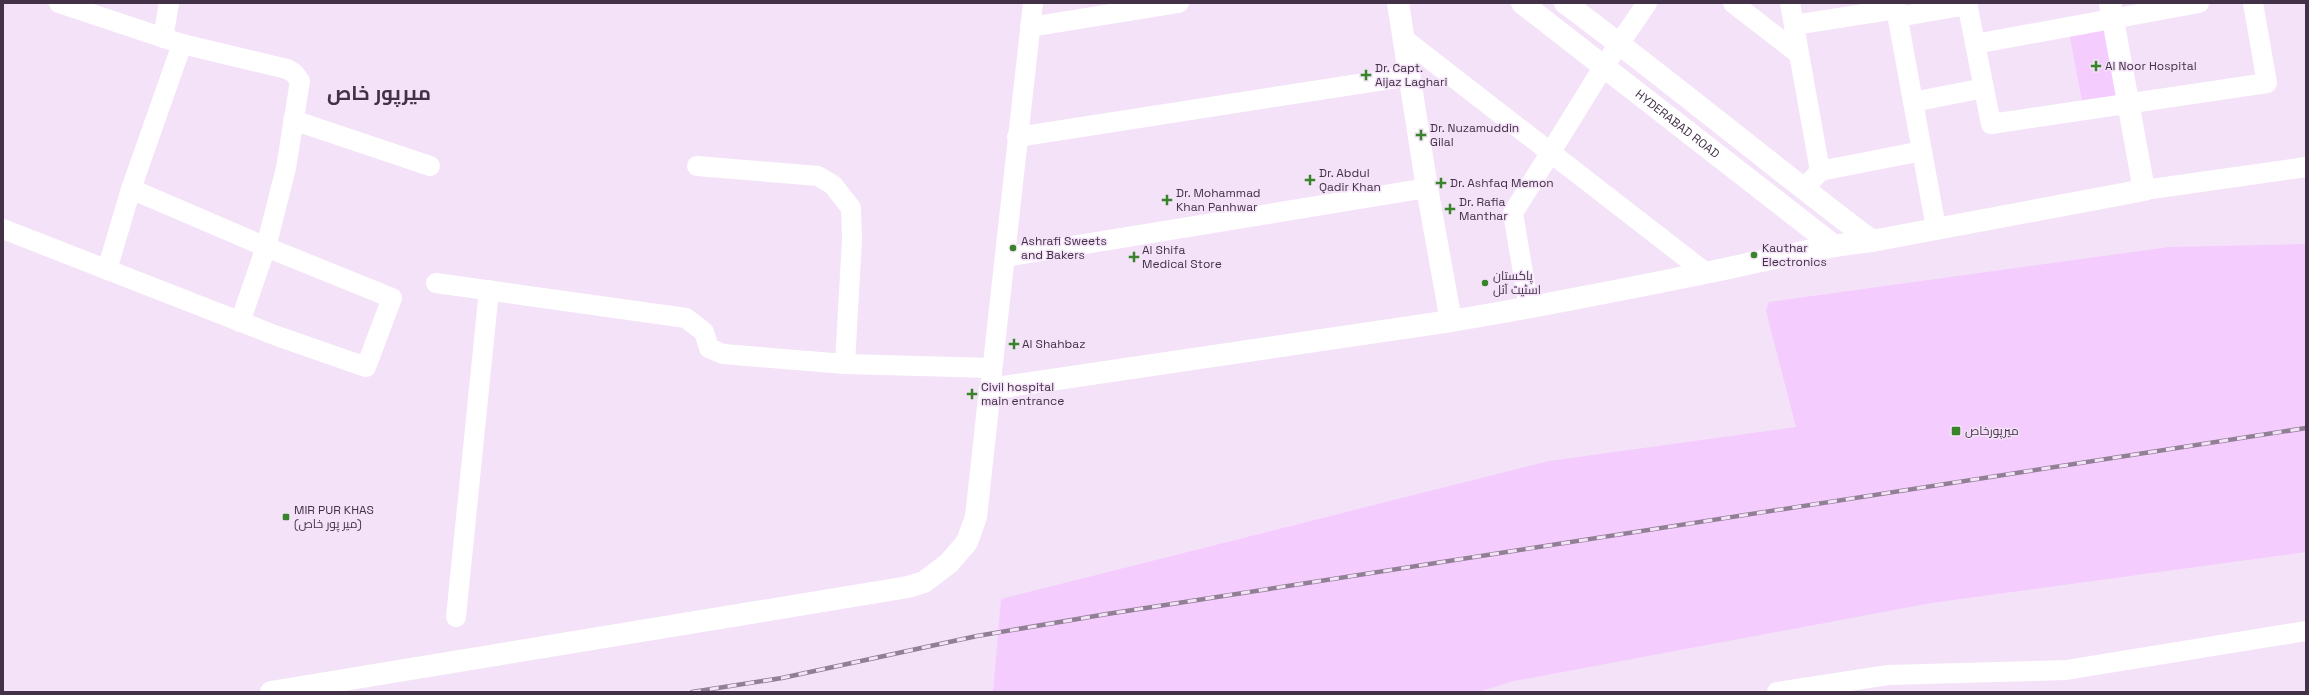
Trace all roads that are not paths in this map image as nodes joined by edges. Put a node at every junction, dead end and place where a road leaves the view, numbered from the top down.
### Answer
1 (59, 3) edge
2 (169, 3) edge
3 (1033, 3) edge
4 (1179, 3) edge
5 (1398, 3) edge
6 (1522, 3) edge
7 (1565, 3) edge
8 (1647, 3) edge
9 (1733, 3) edge
10 (1790, 3) edge
11 (2198, 3) edge
12 (2253, 3) edge
13 (1967, 4) edge
14 (1896, 9) edge
15 (2112, 12) edge
16 (1794, 25) junction
17 (1030, 27) junction
18 (1404, 39) junction
19 (173, 41) junction
20 (1620, 43) junction
21 (1975, 44) junction
22 (1799, 54) junction
23 (1604, 66) junction
24 (1410, 76) junction
25 (1984, 88) junction
26 (1913, 102) junction
27 (2128, 102) junction
28 (293, 120) junction
29 (1017, 137) junction
30 (1922, 151) junction
31 (1552, 152) junction
32 (430, 166) dead end
33 (697, 166) dead end
34 (2306, 167) edge
35 (1820, 171) junction
36 (1427, 188) junction
37 (131, 189) junction
38 (1803, 190) junction
39 (2144, 190) junction
40 (1936, 228) junction
41 (3, 229) edge
42 (1872, 241) junction
43 (1833, 245) junction
44 (266, 247) junction
45 (1004, 257) junction
46 (107, 270) junction
47 (1706, 273) junction
48 (436, 283) dead end
49 (489, 290) junction
50 (1529, 308) junction
51 (1451, 320) junction
52 (240, 322) junction
53 (845, 364) junction
54 (992, 368) junction
55 (990, 389) junction
56 (456, 617) dead end
57 (2306, 631) edge
58 (1803, 690) edge
59 (276, 692) edge
60 (1777, 692) edge

1 - 19 street
2 - 19 street
3 - 17 street
4 - 17 street
5 - 18 main road
6 - 23 main road, HYDERABAD ROAD
7 - 20 main road
8 - 20 street
9 - 22 street
10 - 16 street
11 - 15 street
12 - 27 street
13 - 14 street
13 - 21 street
14 - 16 street
14 - 26 street
15 - 21 street
15 - 27 main road
16 - 22 street
17 - 29 street
18 - 24 main road
18 - 31 street
19 - 28 street
19 - 37 street
20 - 23 street
20 - 38 main road
21 - 25 street
22 - 35 street
23 - 31 street
23 - 43 main road, HYDERABAD ROAD
24 - 29 street
24 - 36 main road
25 - 26 street
25 - 27 street
26 - 30 street
27 - 39 main road
28 - 32 street
28 - 44 street
29 - 45 street
30 - 35 street
30 - 40 street
31 - 47 street
31 - 50 street
33 - 53 street
34 - 39 street
35 - 38 street
36 - 45 street
36 - 51 main road
37 - 44 street
37 - 46 street
38 - 42 main road
39 - 40 main road
40 - 42 main road
41 - 46 street
42 - 43 main road
43 - 47 main road
44 - 52 street
44 - 52 street
45 - 54 street
46 - 52 street
47 - 50 main road
48 - 49 street
49 - 53 street
49 - 56 street
50 - 51 main road
51 - 55 main road
53 - 54 street
54 - 55 street
55 - 59 main road
57 - 58 street
58 - 60 street

